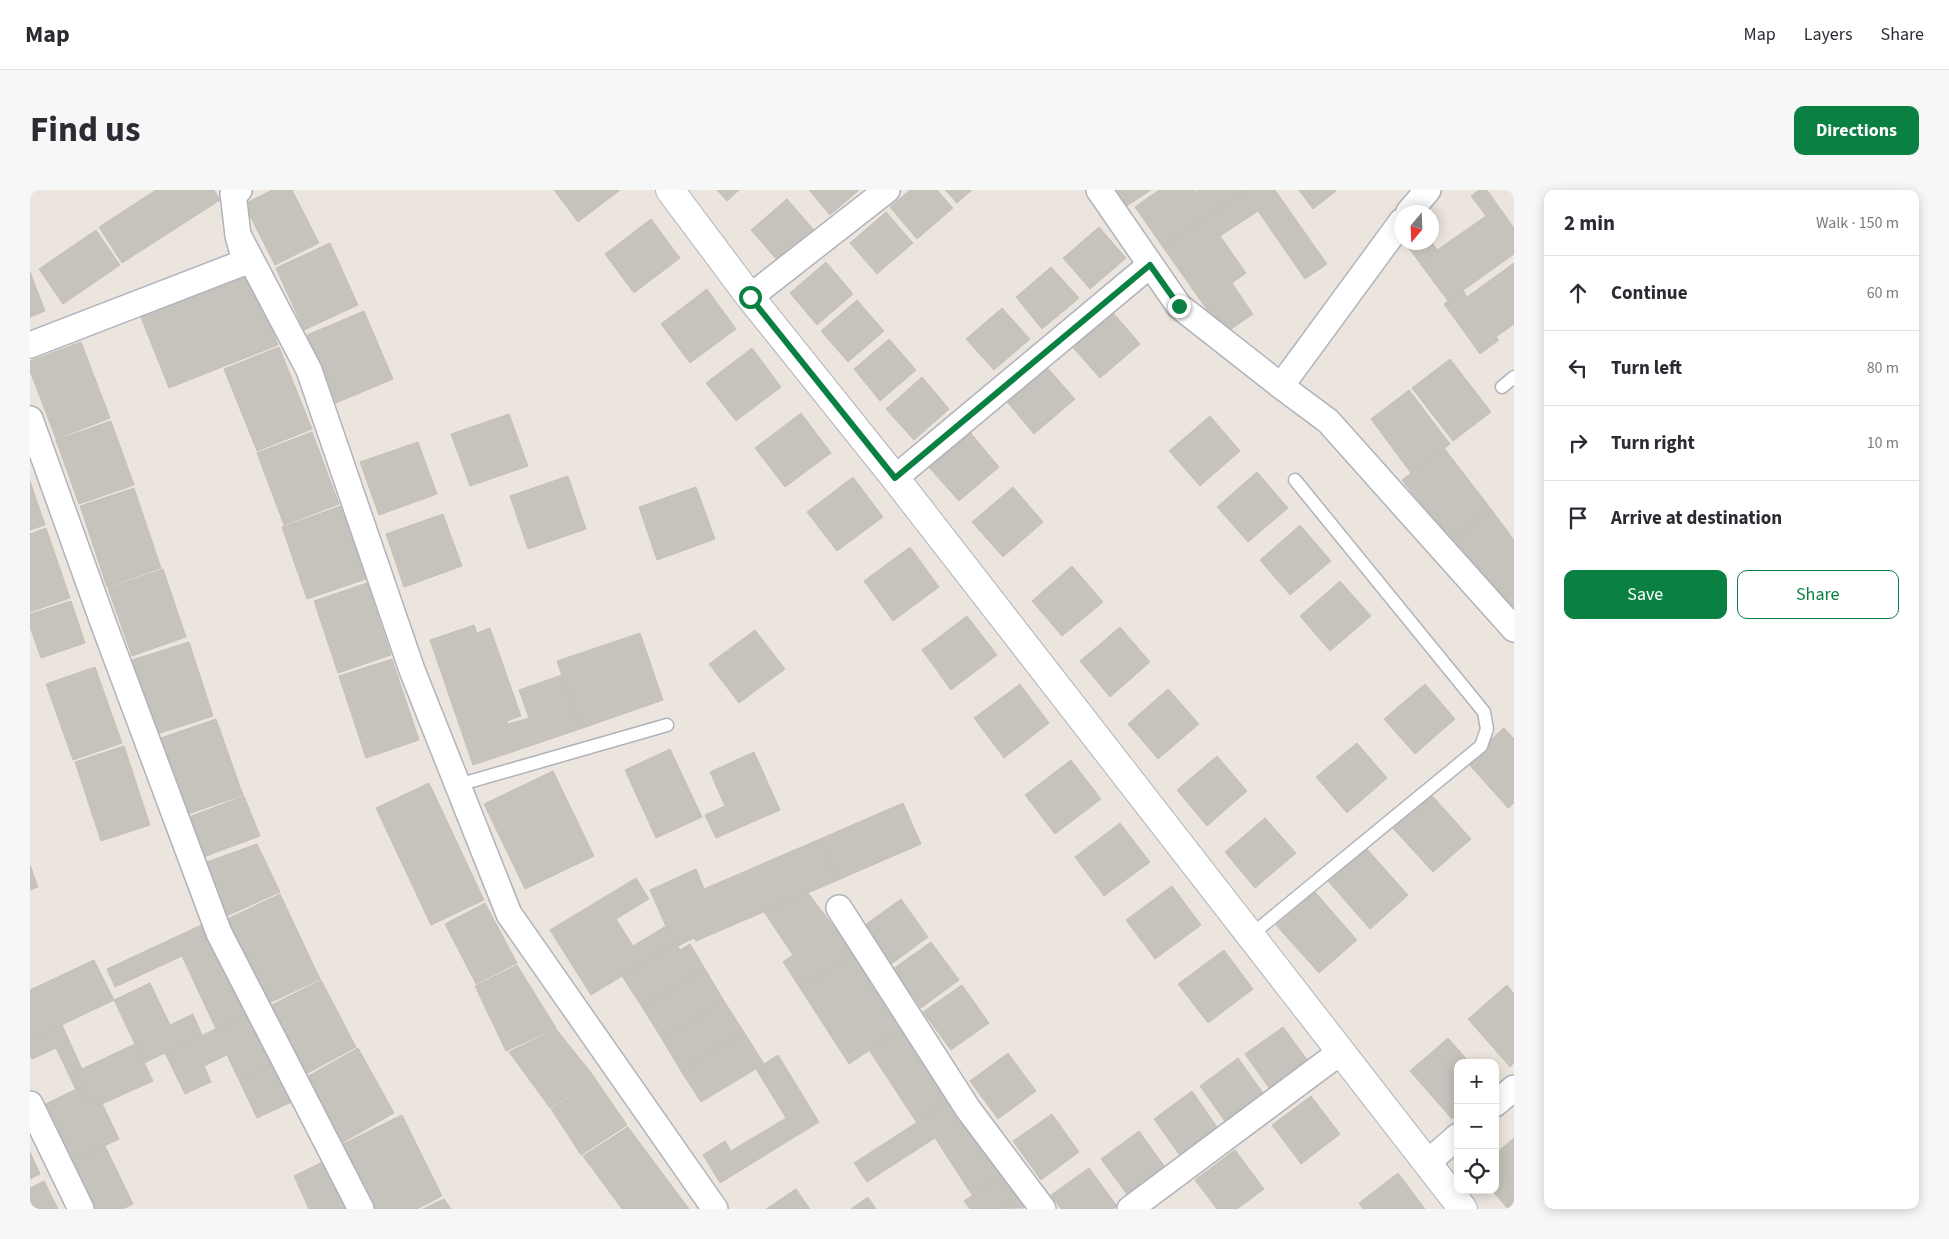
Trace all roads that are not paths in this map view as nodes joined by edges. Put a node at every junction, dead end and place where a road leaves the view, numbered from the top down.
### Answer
1 (239, 190) edge
2 (670, 190) edge
3 (887, 190) edge
4 (1100, 190) edge
5 (1428, 190) edge
6 (1415, 205) edge
7 (1394, 232) edge
8 (238, 235) junction
9 (1150, 265) junction
10 (750, 297) junction
11 (30, 345) edge
12 (1514, 377) edge
13 (1281, 386) junction
14 (1502, 387) dead end
15 (30, 419) edge
16 (895, 478) junction
17 (1295, 480) dead end
18 (1514, 629) edge
19 (667, 725) dead end
20 (458, 785) junction
21 (839, 908) dead end
22 (1251, 935) junction
23 (1340, 1052) junction
24 (1514, 1088) edge
25 (1499, 1101) edge
26 (30, 1104) edge
27 (1454, 1139) edge
28 (1427, 1162) junction
29 (81, 1209) edge
30 (360, 1209) edge
31 (715, 1209) edge
32 (1043, 1209) edge
33 (1130, 1209) edge
34 (1462, 1209) edge

1 - 8 street
2 - 10 street
3 - 10 street
4 - 9 street
5 - 6 street
7 - 13 street
8 - 11 street
8 - 20 street
9 - 13 street
9 - 16 street
10 - 16 street
12 - 14 lane
13 - 18 street
15 - 30 street
16 - 22 street
17 - 22 lane
19 - 20 lane
20 - 31 street
21 - 32 street
22 - 23 street
23 - 28 street
23 - 33 street
24 - 25 street
26 - 29 street
27 - 28 street
28 - 34 street

